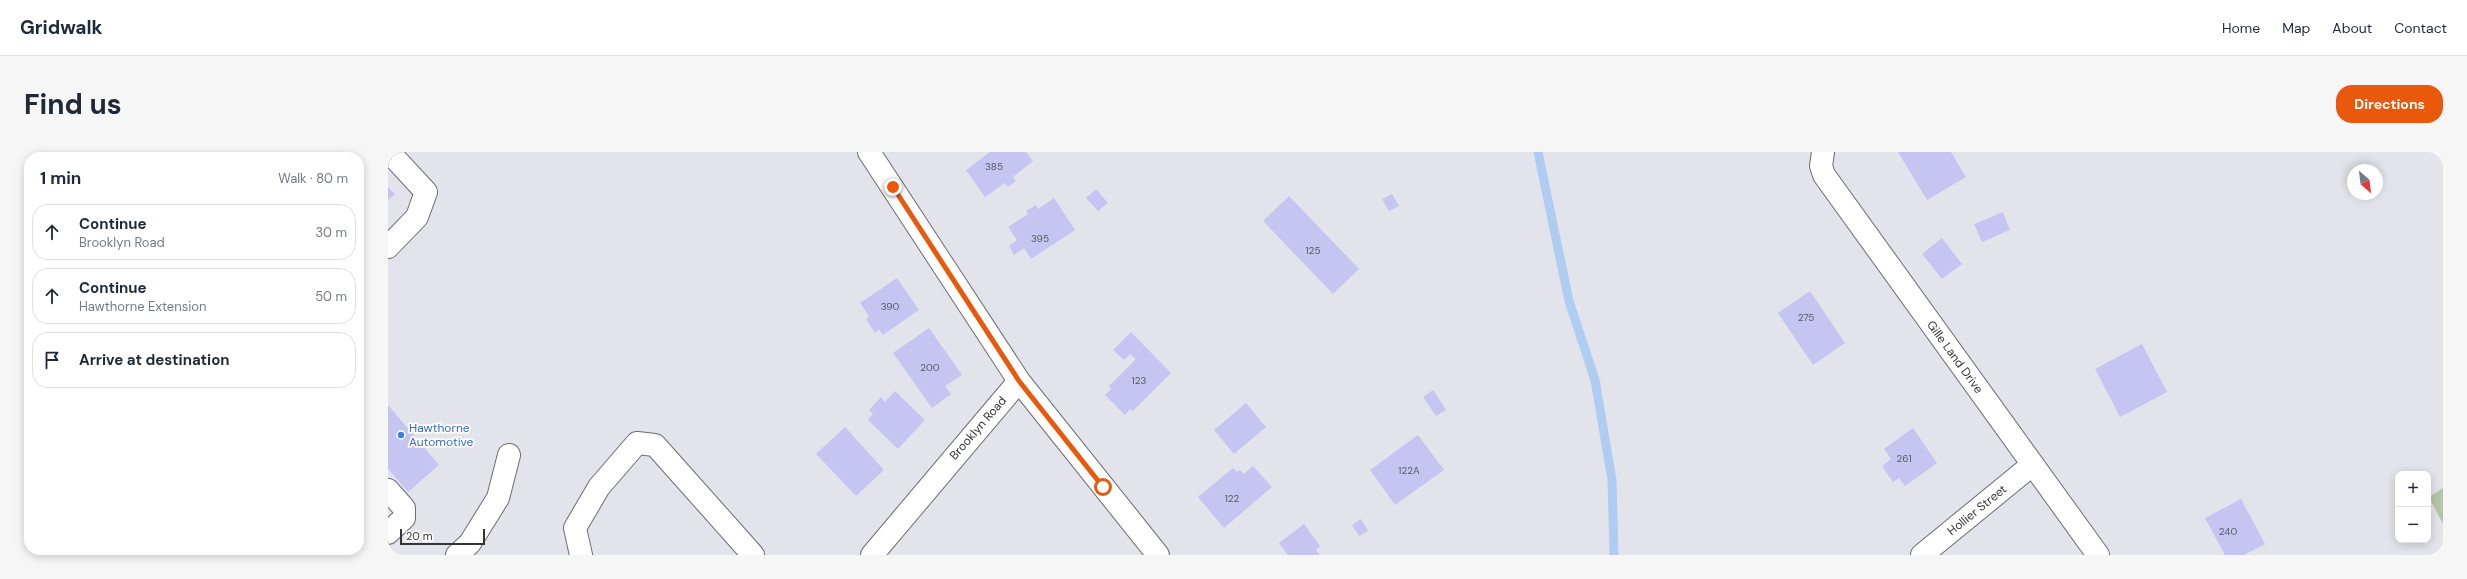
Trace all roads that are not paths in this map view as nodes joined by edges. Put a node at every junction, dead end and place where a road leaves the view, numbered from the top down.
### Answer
1 (389, 152) edge
2 (870, 153) edge
3 (1822, 154) edge
4 (388, 247) edge
5 (1019, 381) junction
6 (509, 455) dead end
7 (2032, 465) junction
8 (388, 490) edge
9 (388, 533) edge
10 (457, 555) edge
11 (581, 555) edge
12 (753, 555) edge
13 (872, 555) edge
14 (1158, 555) edge
15 (1922, 555) edge
16 (2098, 555) edge

1 - 4 street
2 - 5 street
3 - 7 street, Gille Land Drive
5 - 13 street, Brooklyn Road
5 - 14 street
6 - 10 street
7 - 15 street, Hollier Street
7 - 16 street, Gille Land Drive
8 - 9 street
11 - 12 street

